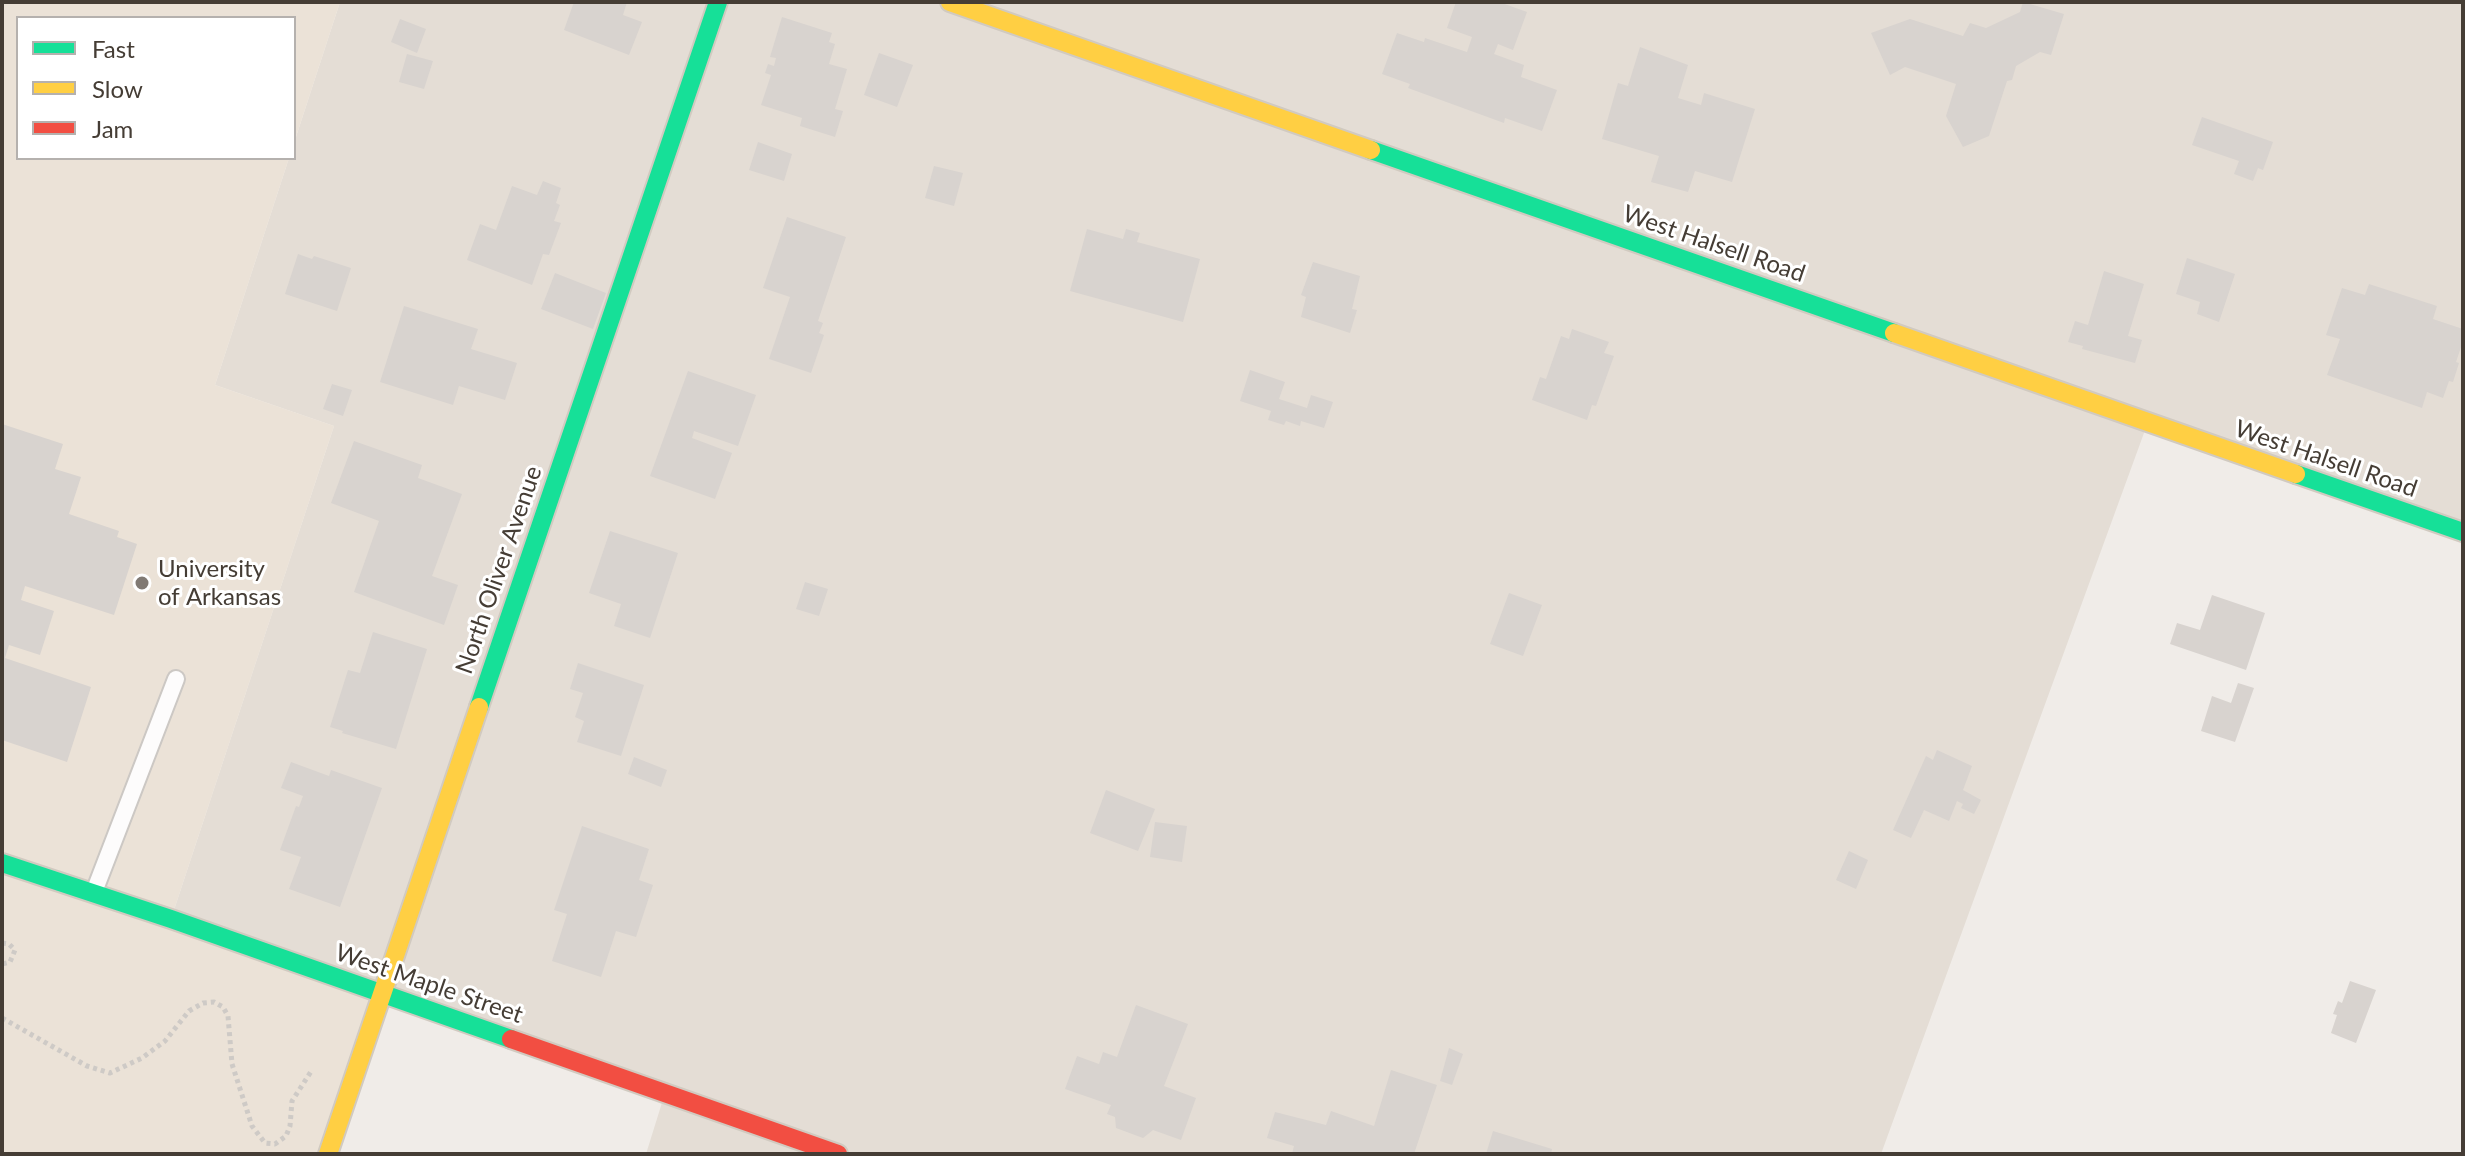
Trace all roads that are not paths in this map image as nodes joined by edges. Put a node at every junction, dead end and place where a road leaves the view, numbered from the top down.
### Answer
1 (718, 2) edge
2 (950, 2) edge
3 (2463, 532) edge
4 (176, 679) dead end
5 (2, 863) edge
6 (94, 894) junction
7 (382, 993) junction
8 (328, 1154) edge
9 (838, 1154) edge

1 - 7 street, North Oliver Avenue
2 - 3 street, West Halsell Road
4 - 6 lane
5 - 6 street, West Maple Street
6 - 7 street, West Maple Street
7 - 8 street, North Oliver Avenue
7 - 9 street, West Maple Street

